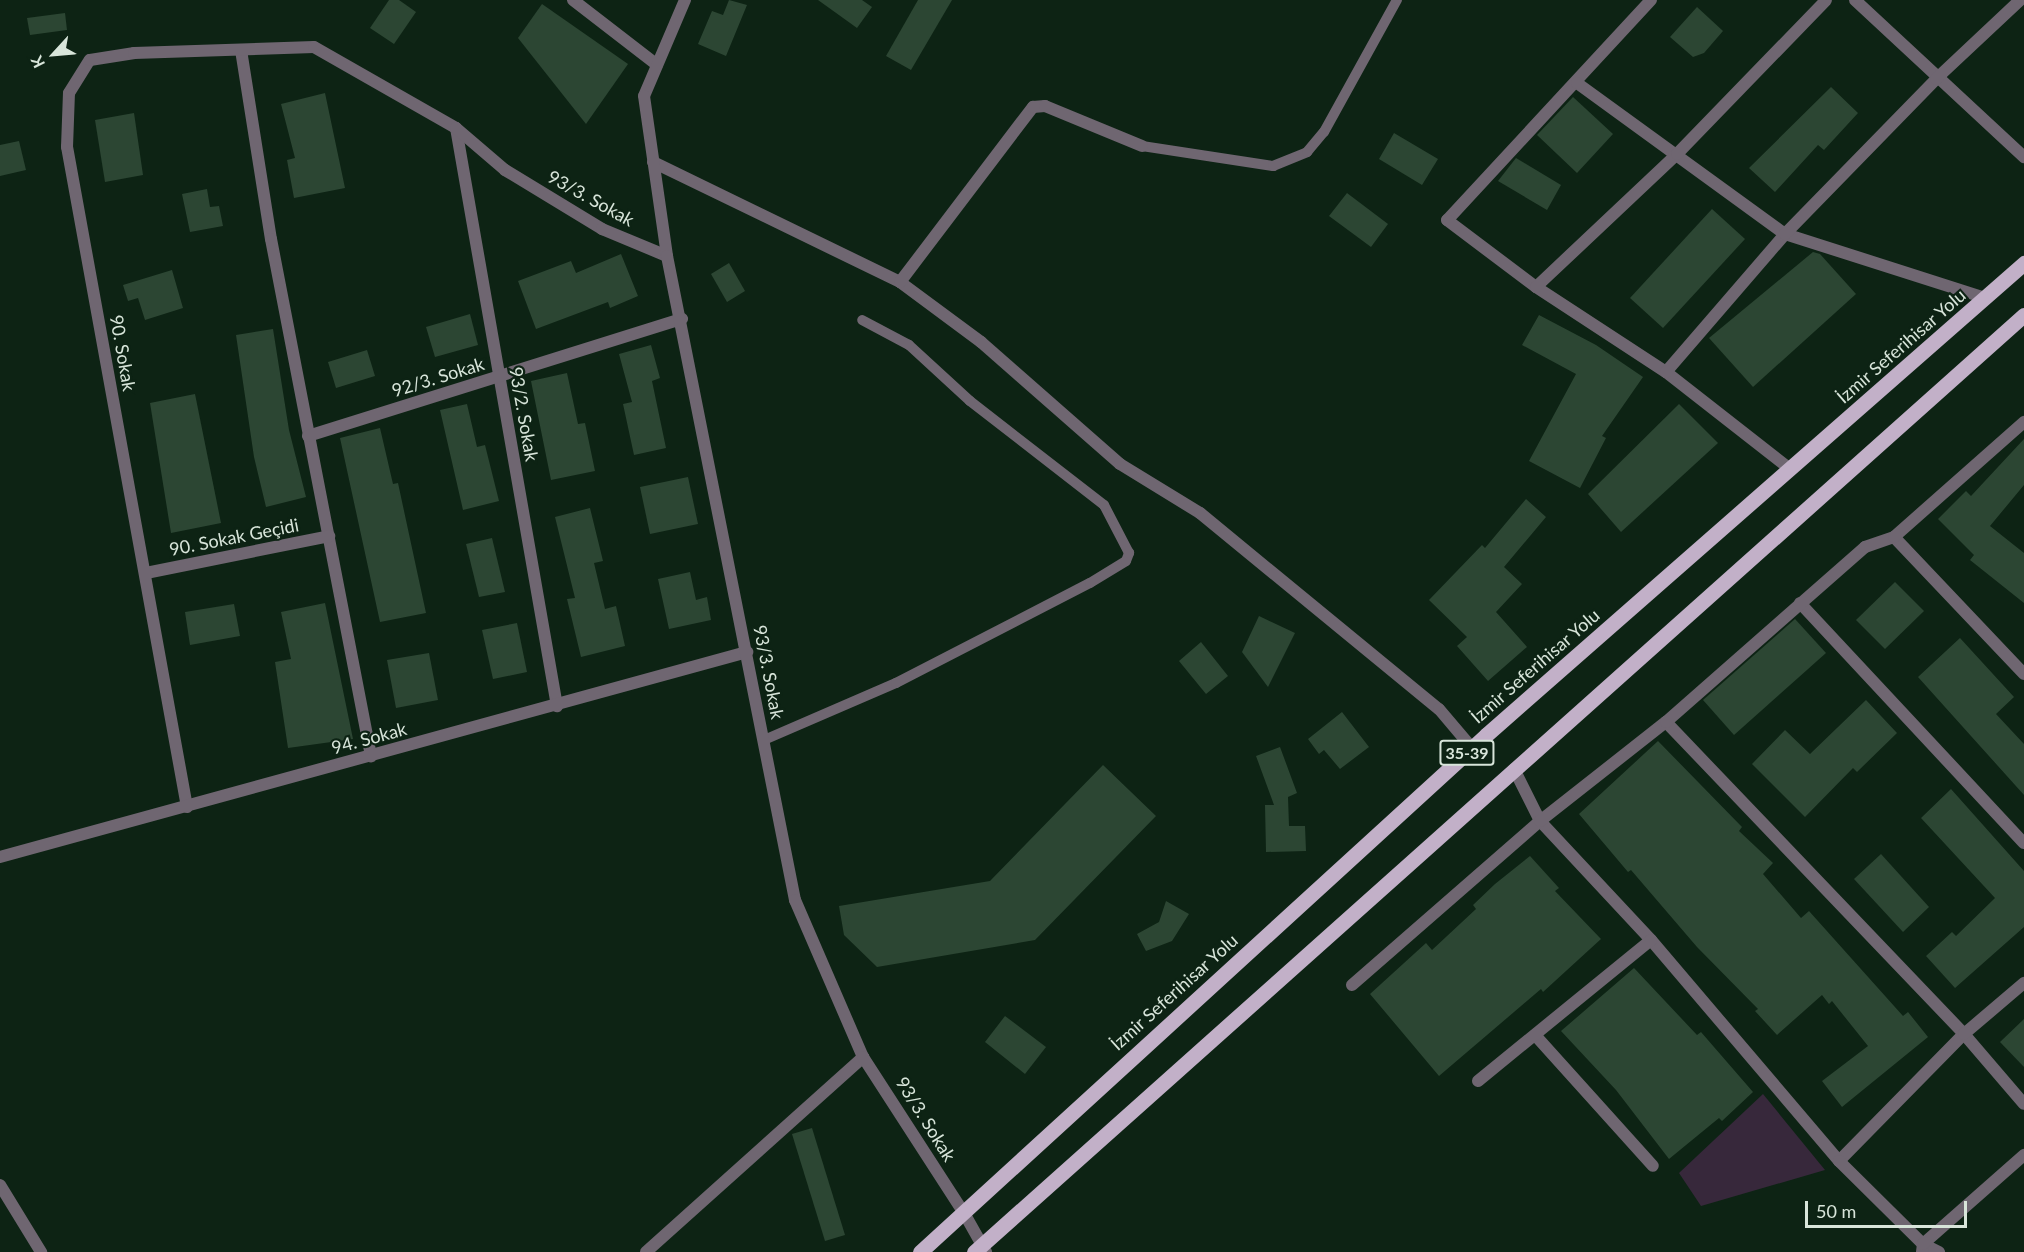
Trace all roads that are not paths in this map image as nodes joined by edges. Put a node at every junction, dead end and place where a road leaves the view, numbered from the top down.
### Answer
1 (573, 0) edge
2 (685, 0) edge
3 (1397, 0) edge
4 (1651, 0) edge
5 (1826, 0) edge
6 (1855, 0) edge
7 (2019, 0) edge
8 (242, 50) junction
9 (657, 65) junction
10 (1936, 79) junction
11 (1577, 82) junction
12 (456, 128) junction
13 (1142, 146) joint
14 (1677, 154) junction
15 (2024, 156) edge
16 (653, 162) junction
17 (1785, 234) junction
18 (667, 256) junction
19 (2024, 263) edge
20 (900, 282) junction
21 (1536, 287) junction
22 (1985, 298) junction
23 (2024, 315) edge
24 (682, 319) junction
25 (862, 320) dead end
26 (1666, 372) junction
27 (499, 378) junction
28 (2024, 422) edge
29 (308, 436) junction
30 (1790, 469) junction
31 (330, 536) junction
32 (1894, 537) junction
33 (146, 573) junction
34 (1800, 603) junction
35 (747, 652) junction
36 (2024, 674) edge
37 (557, 706) junction
38 (1666, 722) junction
39 (764, 740) junction
40 (1473, 748) junction
41 (370, 756) junction
42 (1514, 769) junction
43 (187, 807) junction
44 (1540, 821) junction
45 (2024, 843) edge
46 (0, 858) edge
47 (1651, 940) junction
48 (2024, 983) edge
49 (1352, 986) dead end
50 (1964, 1034) junction
51 (1535, 1035) junction
52 (863, 1057) junction
53 (1478, 1082) dead end
54 (2024, 1104) edge
55 (2024, 1155) edge
56 (1839, 1161) junction
57 (1653, 1166) dead end
58 (0, 1185) edge
59 (964, 1213) junction
60 (1923, 1248) edge
61 (980, 1250) edge
62 (40, 1252) edge
63 (646, 1252) edge
64 (920, 1252) edge
65 (1939, 1252) edge

1 - 9 street
2 - 9 street
3 - 13 lane
4 - 11 street
5 - 14 street
6 - 10 street
7 - 10 street
8 - 12 street, 93/3. Sokak
8 - 29 street
8 - 33 street, 90. Sokak
9 - 16 street
10 - 15 street
10 - 17 street
11 - 14 street
11 - 21 street
12 - 18 street, 93/3. Sokak
12 - 27 street, 93/2. Sokak
13 - 20 street
14 - 17 street
14 - 21 street
16 - 18 street
16 - 20 street
17 - 22 street
17 - 26 street
18 - 24 street, 93/3. Sokak
19 - 22 main road, İzmir Seferihisar Yolu / 35-39
20 - 40 street
21 - 26 street
22 - 30 main road, İzmir Seferihisar Yolu / 35-39
23 - 42 main road, 35-39
24 - 27 street, 92/3. Sokak
24 - 35 street, 93/3. Sokak
25 - 39 lane
26 - 30 street
27 - 29 street, 92/3. Sokak
27 - 37 street, 93/2. Sokak
28 - 32 street
29 - 31 street
30 - 40 main road, İzmir Seferihisar Yolu / 35-39
31 - 33 street, 90. Sokak Geçidi
31 - 41 street
32 - 34 street
32 - 36 street
33 - 43 street, 90. Sokak
34 - 38 street
34 - 45 street
35 - 37 street, 94. Sokak
35 - 39 street, 93/3. Sokak
37 - 41 street, 94. Sokak
38 - 44 street
38 - 50 street
39 - 52 street, 93/3. Sokak
40 - 59 main road, İzmir Seferihisar Yolu / 35-39
41 - 43 street, 94. Sokak
42 - 44 street
42 - 61 main road, 35-39
43 - 46 street, 94. Sokak
44 - 47 street
44 - 49 street
47 - 51 street
47 - 56 street
48 - 50 street
50 - 54 street
50 - 56 street
51 - 53 street
51 - 57 street
52 - 59 street, 93/3. Sokak
52 - 63 street
55 - 60 street
56 - 60 street
58 - 62 street
59 - 61 street, 93/3. Sokak
59 - 64 main road, İzmir Seferihisar Yolu / 35-39
60 - 65 street

